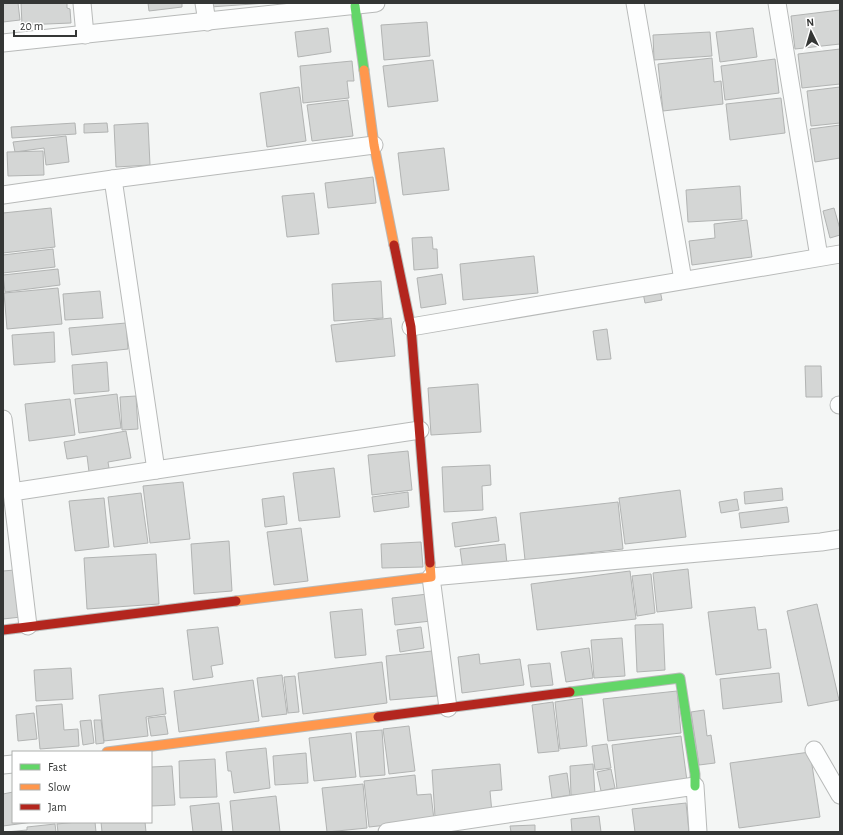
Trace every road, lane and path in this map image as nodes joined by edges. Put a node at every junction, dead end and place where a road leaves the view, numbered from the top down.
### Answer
1 (82, 3) edge
2 (204, 3) edge
3 (376, 3) edge
4 (635, 3) edge
5 (777, 3) edge
6 (355, 6) junction
7 (281, 8) edge
8 (206, 22) junction
9 (85, 35) junction
10 (3, 43) edge
11 (374, 145) junction
12 (113, 179) junction
13 (3, 195) edge
14 (840, 254) edge
15 (819, 257) junction
16 (683, 280) junction
17 (411, 327) junction
18 (3, 419) edge
19 (420, 430) junction
20 (156, 470) junction
21 (12, 492) junction
22 (840, 539) edge
23 (431, 577) junction
24 (28, 626) junction
25 (3, 630) edge
26 (448, 708) junction
27 (814, 750) dead end
28 (115, 751) edge
29 (696, 786) junction
30 (840, 795) edge
31 (387, 832) edge
32 (698, 832) edge

1 - 9 street
2 - 8 street
3 - 6 street
4 - 16 street
5 - 15 street
6 - 7 street
6 - 11 street
7 - 8 street
8 - 9 street
9 - 10 street
11 - 12 street
11 - 17 street
12 - 13 street
12 - 20 street
14 - 15 street
15 - 16 street
16 - 17 street
17 - 19 street
18 - 21 street
19 - 20 street
19 - 23 street
20 - 21 street
21 - 24 street
22 - 23 street
23 - 24 street
23 - 26 street
24 - 25 street
26 - 28 street
26 - 29 street
27 - 30 street
29 - 31 street
29 - 32 street

